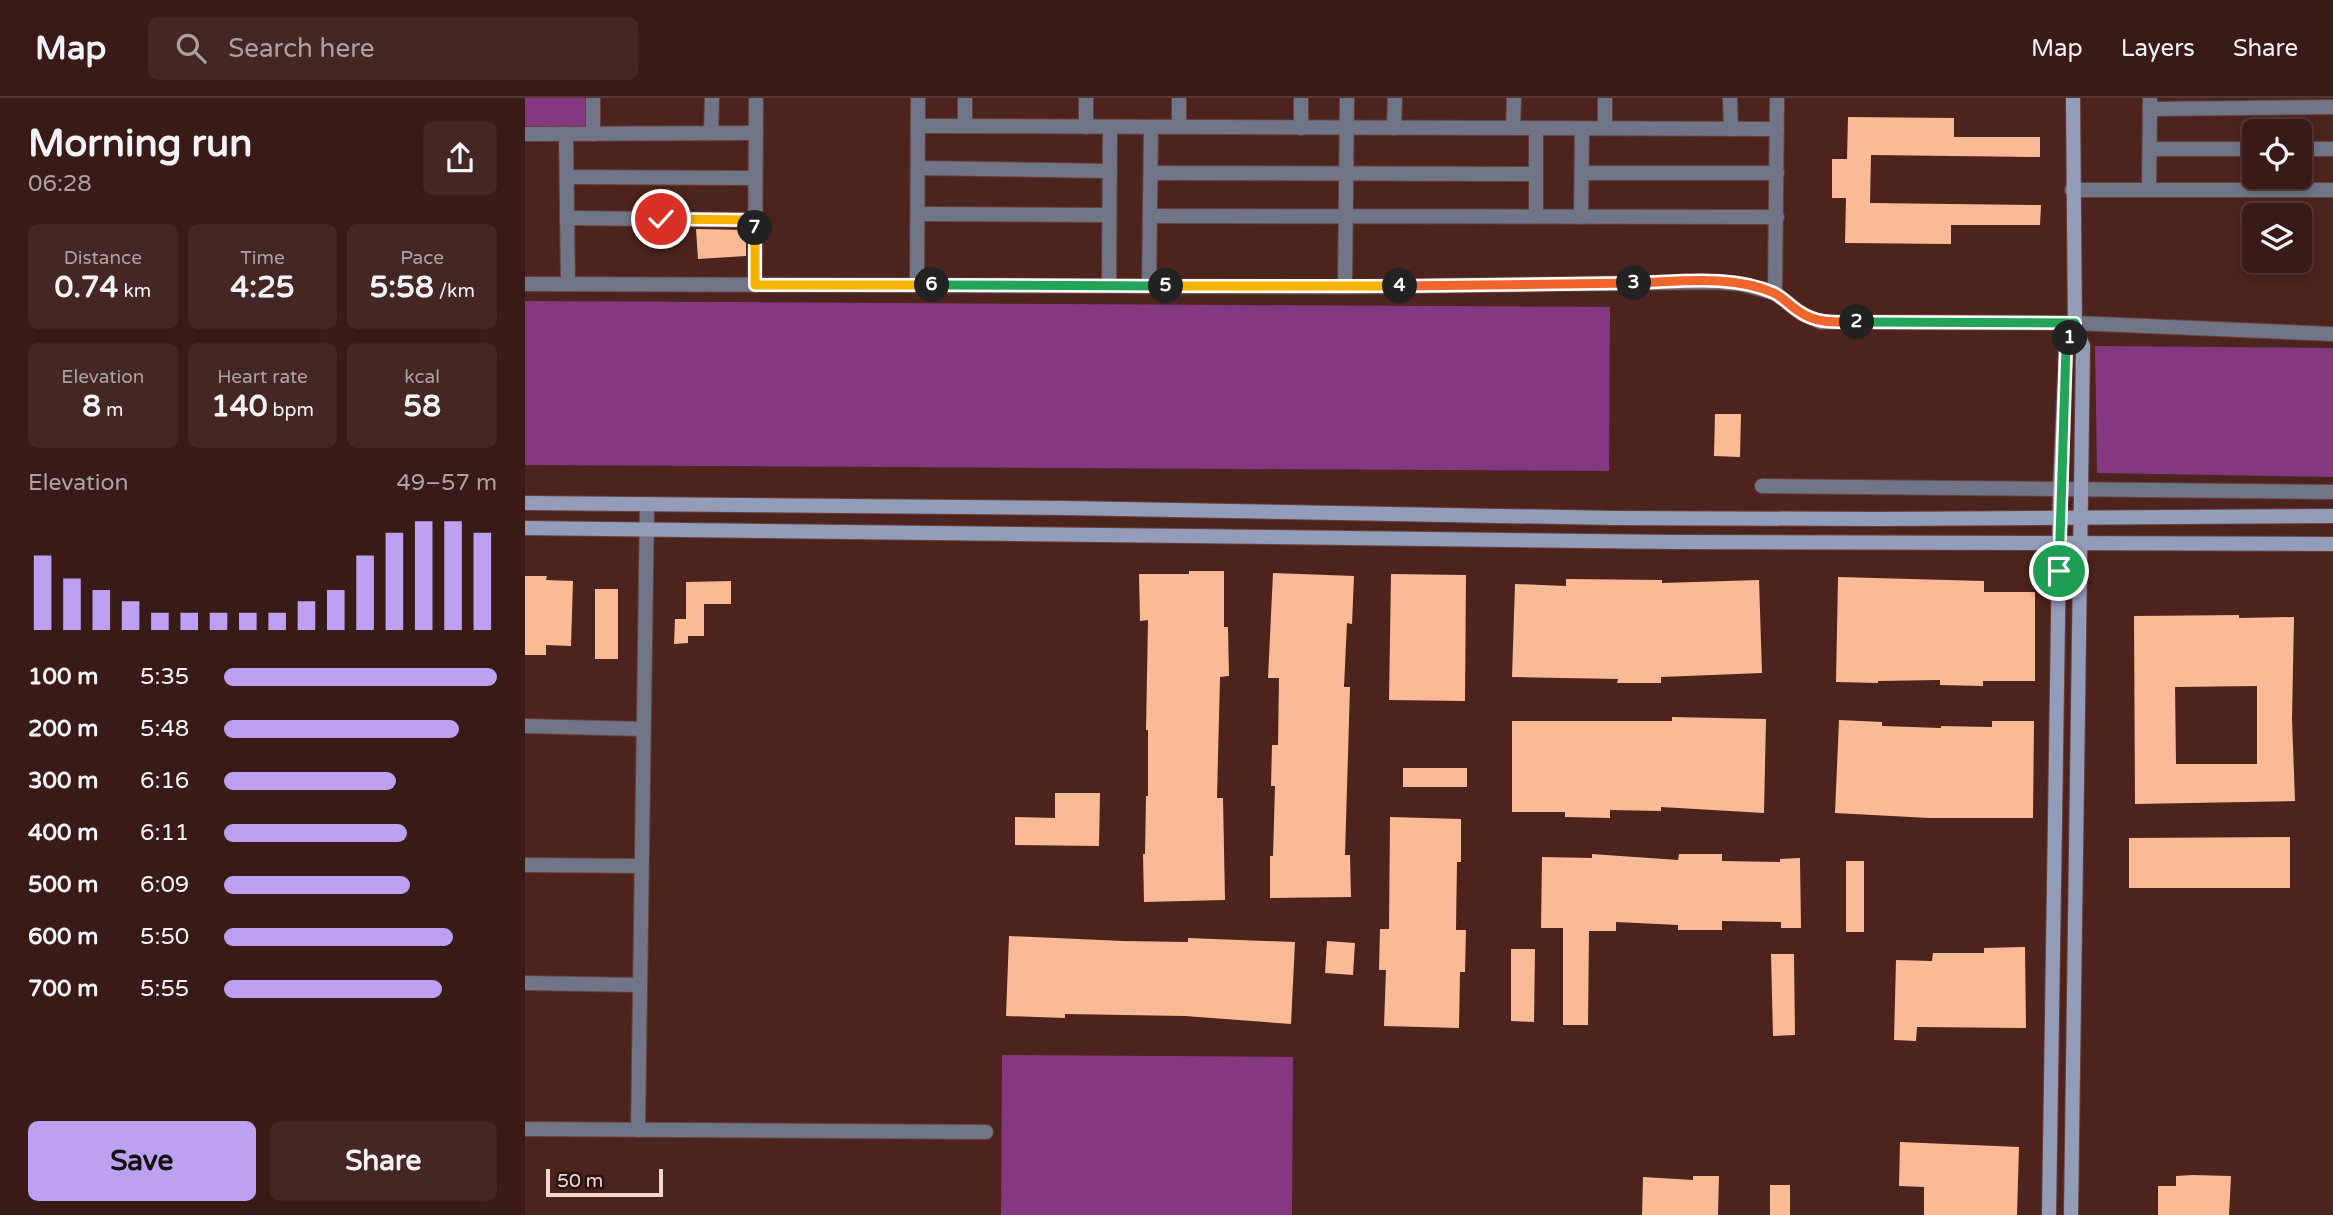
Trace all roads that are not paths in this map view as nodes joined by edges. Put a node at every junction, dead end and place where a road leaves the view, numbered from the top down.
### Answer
1 (593, 98) edge
2 (712, 98) edge
3 (756, 98) edge
4 (918, 98) edge
5 (965, 98) edge
6 (1086, 98) edge
7 (1179, 98) edge
8 (1301, 98) edge
9 (1347, 98) edge
10 (1395, 98) edge
11 (1514, 98) edge
12 (1605, 98) edge
13 (1730, 98) edge
14 (1777, 98) edge
15 (2073, 98) edge
16 (2150, 104) edge
17 (2333, 107) edge
18 (918, 126) junction
19 (965, 126) junction
20 (1086, 127) junction
21 (1110, 127) junction
22 (1151, 127) junction
23 (1179, 127) junction
24 (1301, 128) junction
25 (1347, 128) junction
26 (1394, 128) junction
27 (1513, 128) junction
28 (1537, 128) junction
29 (1605, 128) junction
30 (1582, 129) junction
31 (1731, 129) junction
32 (1777, 129) junction
33 (711, 133) junction
34 (756, 133) junction
35 (525, 134) edge
36 (566, 134) junction
37 (593, 134) junction
38 (2150, 149) junction
39 (2242, 149) edge
40 (2312, 149) edge
41 (2333, 149) edge
42 (918, 169) junction
43 (1109, 171) junction
44 (1151, 173) junction
45 (1582, 173) junction
46 (1777, 173) junction
47 (1346, 174) junction
48 (1536, 174) junction
49 (567, 177) junction
50 (755, 178) junction
51 (2072, 190) junction
52 (2150, 190) junction
53 (2333, 190) edge
54 (918, 214) junction
55 (1109, 215) junction
56 (1150, 216) junction
57 (1346, 216) junction
58 (1536, 216) junction
59 (1581, 216) junction
60 (1777, 217) junction
61 (568, 218) junction
62 (755, 220) junction
63 (525, 284) edge
64 (568, 284) junction
65 (755, 285) junction
66 (917, 285) junction
67 (1109, 285) junction
68 (1149, 286) junction
69 (1345, 287) junction
70 (1775, 293) junction
71 (2075, 326) junction
72 (2333, 334) edge
73 (1762, 486) dead end
74 (2080, 488) junction
75 (2060, 489) junction
76 (2333, 492) edge
77 (525, 503) edge
78 (647, 504) junction
79 (2333, 516) edge
80 (2059, 518) junction
81 (2080, 519) junction
82 (525, 528) edge
83 (647, 529) junction
84 (2059, 543) junction
85 (2080, 544) junction
86 (2333, 544) edge
87 (525, 726) edge
88 (643, 729) junction
89 (525, 865) edge
90 (641, 866) junction
91 (525, 983) edge
92 (639, 985) junction
93 (525, 1129) edge
94 (638, 1130) junction
95 (986, 1132) dead end
96 (2049, 1215) edge
97 (2071, 1215) edge

1 - 37 street
2 - 33 street
3 - 34 street
4 - 18 street
5 - 19 street
6 - 20 street
7 - 23 street
8 - 24 street
9 - 25 street
10 - 26 street
11 - 27 street
12 - 29 street
13 - 31 street
14 - 32 street
15 - 51 street
16 - 17 street
16 - 38 street
18 - 19 street
18 - 42 street
19 - 20 street
20 - 21 street
21 - 22 street
21 - 43 street
22 - 23 street
22 - 44 street
23 - 24 street
24 - 25 street
25 - 26 street
25 - 47 street
26 - 27 street
27 - 28 street
28 - 30 street
28 - 48 street
29 - 30 street
29 - 31 street
30 - 45 street
31 - 32 street
32 - 46 street
33 - 34 street
33 - 37 street
34 - 50 street
35 - 36 street
36 - 37 street
36 - 49 street
38 - 39 street
38 - 52 street
40 - 41 street
42 - 43 street
42 - 54 street
43 - 55 street
44 - 47 street
44 - 56 street
45 - 46 street
45 - 59 street
46 - 60 street
47 - 48 street
47 - 57 street
48 - 58 street
49 - 50 street
49 - 61 street
50 - 62 street
51 - 52 street
51 - 71 street
52 - 53 street
54 - 55 street
54 - 66 street
55 - 67 street
56 - 57 street
56 - 68 street
57 - 58 street
57 - 69 street
58 - 59 street
59 - 60 street
60 - 70 street
61 - 62 street
61 - 64 street
62 - 65 street
63 - 64 street
64 - 65 street
65 - 66 street
66 - 67 street
67 - 68 street
68 - 69 street
69 - 70 street
70 - 71 street
71 - 72 street
71 - 74 street
71 - 75 street
73 - 75 street
74 - 75 street
74 - 76 street
74 - 81 street
75 - 80 street
77 - 78 street
78 - 80 street
78 - 83 street
79 - 81 street
80 - 81 street
80 - 84 street
81 - 85 street
82 - 83 street
83 - 84 street
83 - 88 street
84 - 85 street
84 - 96 street
85 - 86 street
85 - 97 street
87 - 88 street
88 - 90 street
89 - 90 street
90 - 92 street
91 - 92 street
92 - 94 street
93 - 94 street
94 - 95 street

